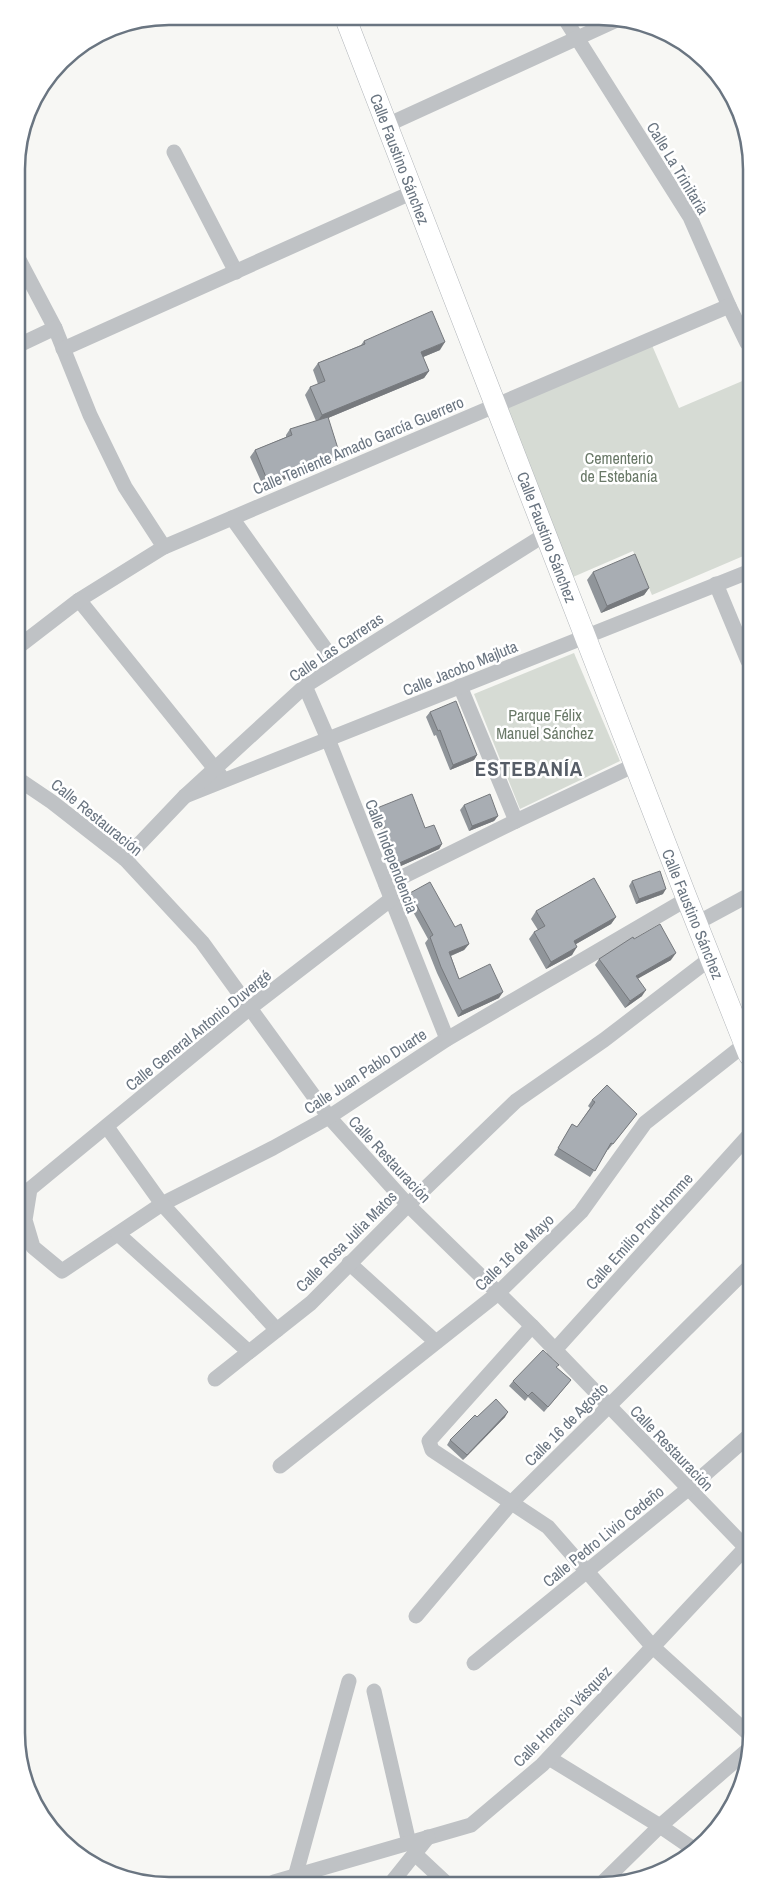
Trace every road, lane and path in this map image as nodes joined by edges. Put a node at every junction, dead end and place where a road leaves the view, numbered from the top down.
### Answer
1 (348, 25) edge
2 (569, 25) edge
3 (606, 25) edge
4 (578, 39) junction
5 (387, 125) junction
6 (174, 152) dead end
7 (413, 192) junction
8 (25, 272) edge
9 (236, 272) junction
10 (729, 306) junction
11 (743, 325) edge
12 (54, 328) junction
13 (25, 342) edge
14 (63, 349) junction
15 (496, 405) junction
16 (232, 518) junction
17 (546, 534) junction
18 (164, 547) junction
19 (743, 574) edge
20 (716, 584) junction
21 (78, 600) junction
22 (586, 637) junction
23 (25, 642) edge
24 (743, 649) edge
25 (337, 665) junction
26 (305, 686) junction
27 (460, 686) junction
28 (328, 739) junction
29 (635, 765) junction
30 (215, 768) junction
31 (224, 780) junction
32 (25, 784) edge
33 (185, 796) junction
34 (516, 821) junction
35 (125, 859) junction
36 (386, 885) junction
37 (743, 898) edge
38 (390, 900) junction
39 (687, 900) junction
40 (696, 923) junction
41 (711, 958) junction
42 (250, 1008) junction
43 (743, 1035) edge
44 (447, 1039) junction
45 (743, 1051) edge
46 (329, 1117) junction
47 (107, 1128) junction
48 (743, 1142) edge
49 (162, 1204) junction
50 (408, 1205) junction
51 (118, 1234) junction
52 (26, 1246) edge
53 (349, 1263) junction
54 (743, 1273) edge
55 (498, 1294) junction
56 (532, 1326) junction
57 (277, 1330) junction
58 (436, 1342) junction
59 (554, 1351) junction
60 (249, 1352) junction
61 (215, 1379) dead end
62 (608, 1408) junction
63 (743, 1440) edge
64 (280, 1466) dead end
65 (688, 1489) junction
66 (512, 1502) junction
67 (743, 1542) edge
68 (743, 1554) edge
69 (586, 1572) junction
70 (416, 1616) dead end
71 (653, 1648) junction
72 (474, 1663) dead end
73 (349, 1682) dead end
74 (374, 1692) dead end
75 (743, 1729) edge
76 (741, 1756) edge
77 (549, 1758) junction
78 (660, 1826) junction
79 (688, 1845) edge
80 (412, 1848) junction
81 (609, 1876) edge
82 (293, 1877) edge
83 (300, 1877) edge
84 (395, 1877) edge
85 (440, 1877) edge

1 - 5 street, Calle Faustino Sánchez
2 - 4 street, Calle La Trinitaria
3 - 4 street
4 - 5 street
4 - 10 street, Calle La Trinitaria
5 - 7 street, Calle Faustino Sánchez
6 - 9 street
7 - 9 street
7 - 15 street, Calle Faustino Sánchez
8 - 12 street
9 - 14 street
10 - 11 street, Calle La Trinitaria
10 - 15 street, Calle Teniente Amado García Guerrero
12 - 13 street
12 - 14 street
14 - 18 street
15 - 16 street, Calle Teniente Amado García Guerrero
15 - 17 street, Calle Faustino Sánchez
16 - 18 street, Calle Teniente Amado García Guerrero
16 - 25 street
17 - 22 street, Calle Faustino Sánchez
17 - 25 street, Calle Las Carreras
18 - 21 street, Calle Teniente Amado García Guerrero
19 - 20 street, Calle Jacobo Majluta
20 - 22 street, Calle Jacobo Majluta
20 - 24 street
21 - 23 street, Calle Teniente Amado García Guerrero
21 - 30 street
22 - 27 street, Calle Jacobo Majluta
22 - 29 street, Calle Faustino Sánchez
25 - 26 street, Calle Las Carreras
26 - 28 street, Calle Independencia
26 - 30 street, Calle Las Carreras
27 - 28 street, Calle Jacobo Majluta
27 - 34 street
28 - 31 street, Calle Jacobo Majluta
28 - 36 street, Calle Independencia
29 - 34 street
29 - 39 street, Calle Faustino Sánchez
30 - 31 street
30 - 33 street, Calle Las Carreras
31 - 33 street, Calle Jacobo Majluta
32 - 35 street, Calle Restauración
33 - 35 street, Calle Las Carreras
34 - 36 street
35 - 42 street, Calle Restauración
36 - 38 street, Calle Independencia
37 - 40 street
38 - 42 street, Calle General Antonio Duvergé
38 - 44 street, Calle Independencia
39 - 40 street, Calle Faustino Sánchez
39 - 44 street, Calle Juan Pablo Duarte
40 - 41 street, Calle Faustino Sánchez
41 - 43 street, Calle Faustino Sánchez
41 - 50 street, Calle Rosa Julia Matos
42 - 46 street, Calle Restauración
42 - 47 street, Calle General Antonio Duvergé
44 - 46 street, Calle Juan Pablo Duarte
45 - 55 street, Calle 16 de Mayo
46 - 49 street, Calle Juan Pablo Duarte
46 - 50 street, Calle Restauración
47 - 49 street
47 - 52 street, Calle General Antonio Duvergé
48 - 59 street, Calle Emilio Prud'Homme
49 - 51 street, Calle Juan Pablo Duarte
49 - 57 street
50 - 53 street, Calle Rosa Julia Matos
50 - 55 street, Calle Restauración
51 - 52 street, Calle Juan Pablo Duarte
51 - 60 street
53 - 57 street, Calle Rosa Julia Matos
53 - 58 street
54 - 62 street, Calle 16 de Agosto
55 - 56 street, Calle Restauración
55 - 58 street, Calle 16 de Mayo
56 - 59 street, Calle Restauración
56 - 66 street
57 - 60 street, Calle Rosa Julia Matos
58 - 64 street, Calle 16 de Mayo
59 - 62 street, Calle Restauración
60 - 61 street, Calle Rosa Julia Matos
62 - 65 street, Calle Restauración
62 - 66 street, Calle 16 de Agosto
63 - 65 street, Calle Pedro Livio Cedeño
65 - 67 street, Calle Restauración
65 - 69 street, Calle Pedro Livio Cedeño
66 - 69 street
66 - 70 street, Calle 16 de Agosto
68 - 71 street, Calle Horacio Vásquez
69 - 71 street
69 - 72 street, Calle Pedro Livio Cedeño
71 - 75 street
71 - 77 street, Calle Horacio Vásquez
73 - 82 street
74 - 80 street
76 - 78 street
77 - 78 street
77 - 80 street, Calle Horacio Vásquez
78 - 79 street
78 - 81 street
80 - 83 street, Calle Horacio Vásquez
80 - 84 street
80 - 85 street

